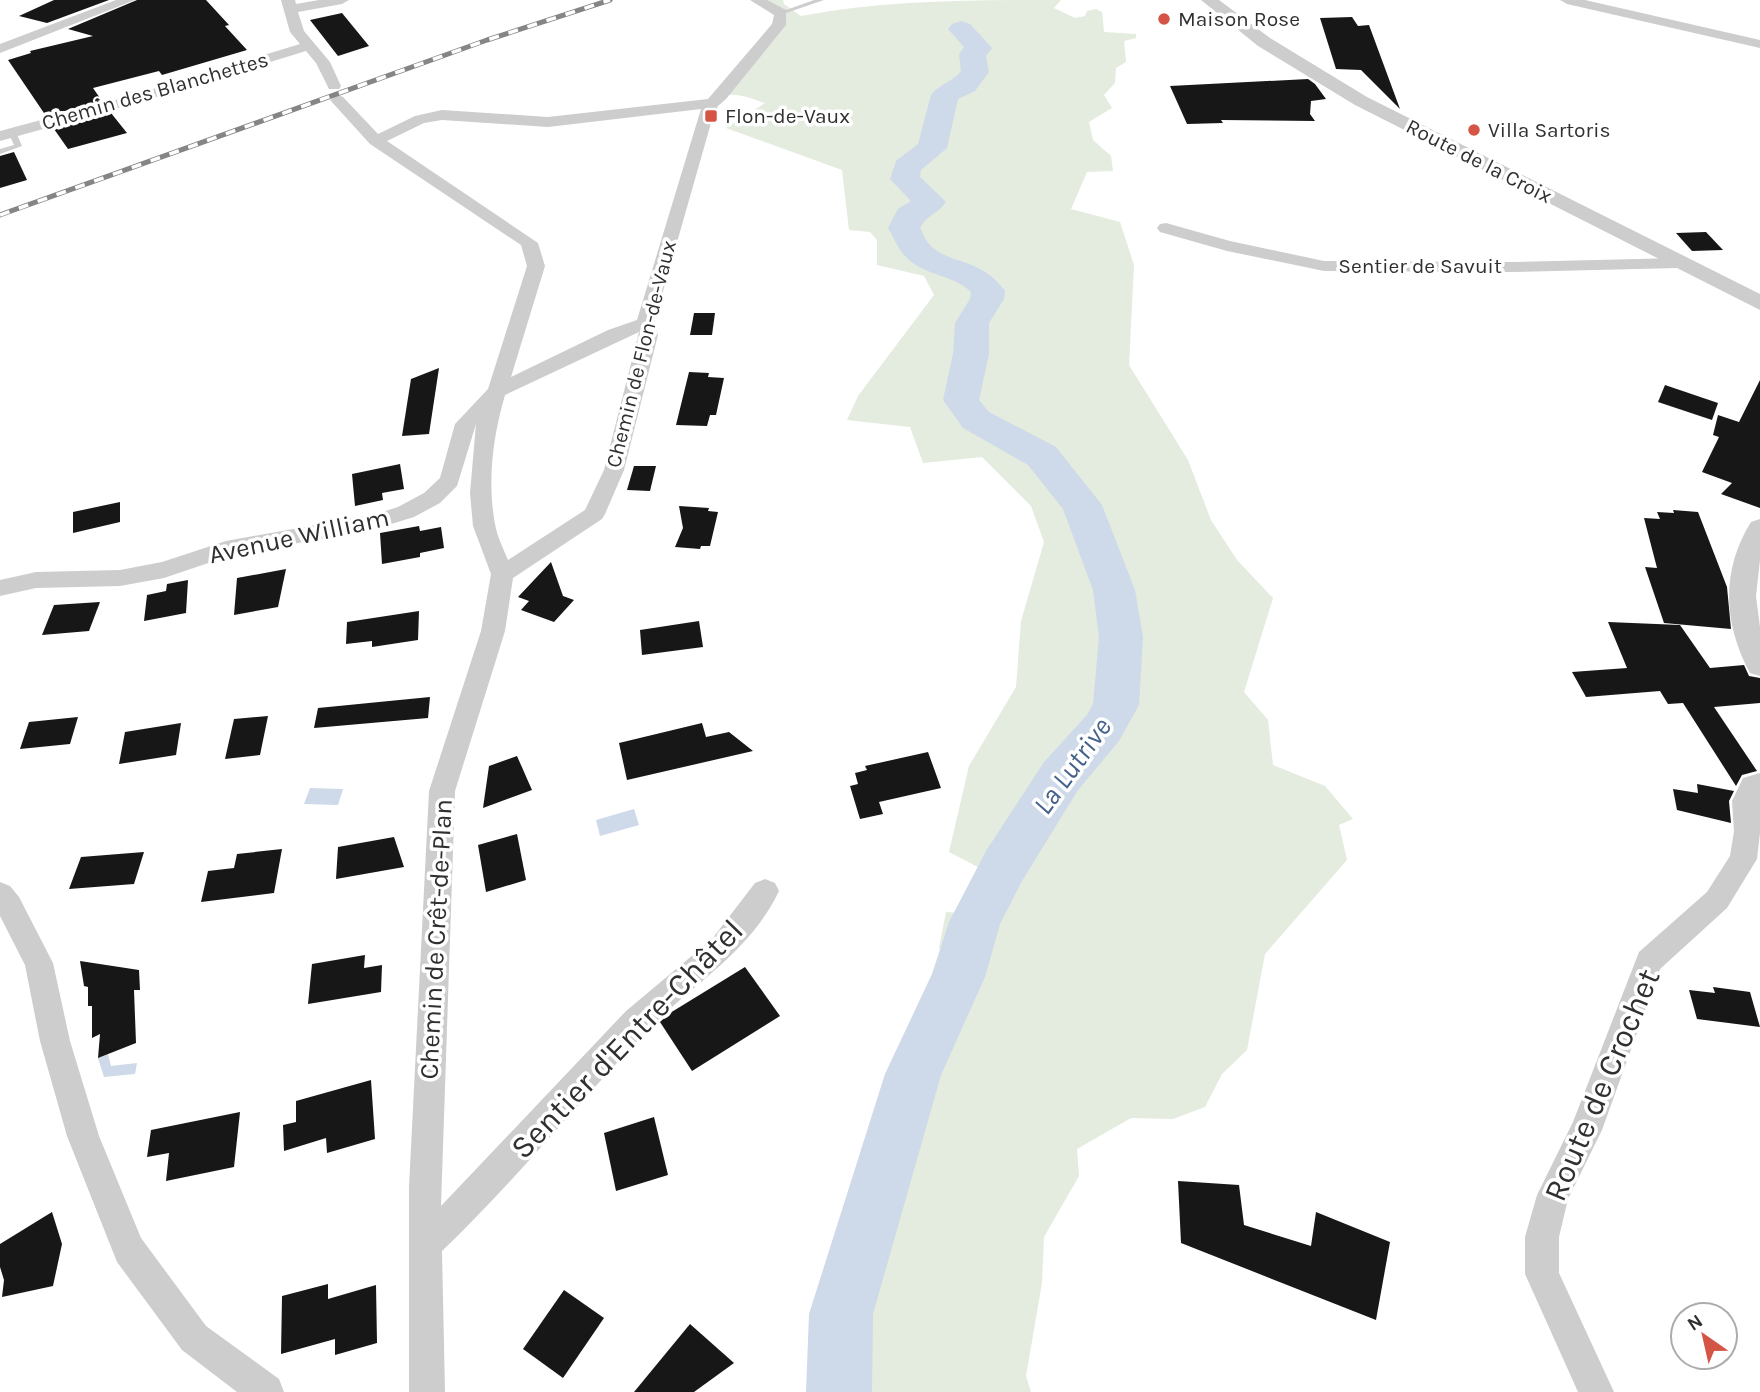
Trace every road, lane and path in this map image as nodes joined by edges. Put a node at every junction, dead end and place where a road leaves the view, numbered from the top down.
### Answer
1 (128, 0) edge
2 (342, 0) edge
3 (757, 0) edge
4 (821, 0) edge
5 (1209, 0) edge
6 (1567, 0) edge
7 (289, 5) edge
8 (781, 13) junction
9 (1760, 44) edge
10 (310, 45) junction
11 (0, 49) edge
12 (712, 103) junction
13 (6, 134) edge
14 (376, 141) junction
15 (0, 152) edge
16 (1166, 228) dead end
17 (1678, 263) junction
18 (1760, 303) edge
19 (645, 323) junction
20 (496, 392) junction
21 (1757, 539) edge
22 (502, 574) junction
23 (0, 588) edge
24 (1760, 665) edge
25 (1752, 792) edge
26 (765, 891) dead end
27 (0, 894) edge
28 (426, 1244) junction
29 (266, 1392) edge
30 (428, 1392) edge
31 (1596, 1392) edge

1 - 11 street
2 - 7 street
3 - 8 street
4 - 8 lane
5 - 17 street, Route de la Croix
6 - 9 street
7 - 10 street, Chemin de Crêt-de-Plan
8 - 12 street, Chemin de Flon-de-Vaux
10 - 13 street, Chemin des Blanchettes
10 - 14 street, Chemin de Crêt-de-Plan
12 - 14 street
12 - 19 street, Chemin de Flon-de-Vaux
13 - 15 lane
14 - 20 street, Chemin de Crêt-de-Plan
16 - 17 street, Sentier de Savuit
17 - 18 street, Route de la Croix
19 - 20 street, Avenue William
19 - 22 street, Chemin de Flon-de-Vaux
20 - 22 street, Chemin de Crêt-de-Plan
20 - 23 street, Avenue William
21 - 24 street
22 - 28 street, Chemin de Crêt-de-Plan
25 - 31 street, Route de Crochet
26 - 28 street, Sentier d'Entre-Châtel
27 - 29 street
28 - 30 street, Chemin de Crêt-de-Plan

